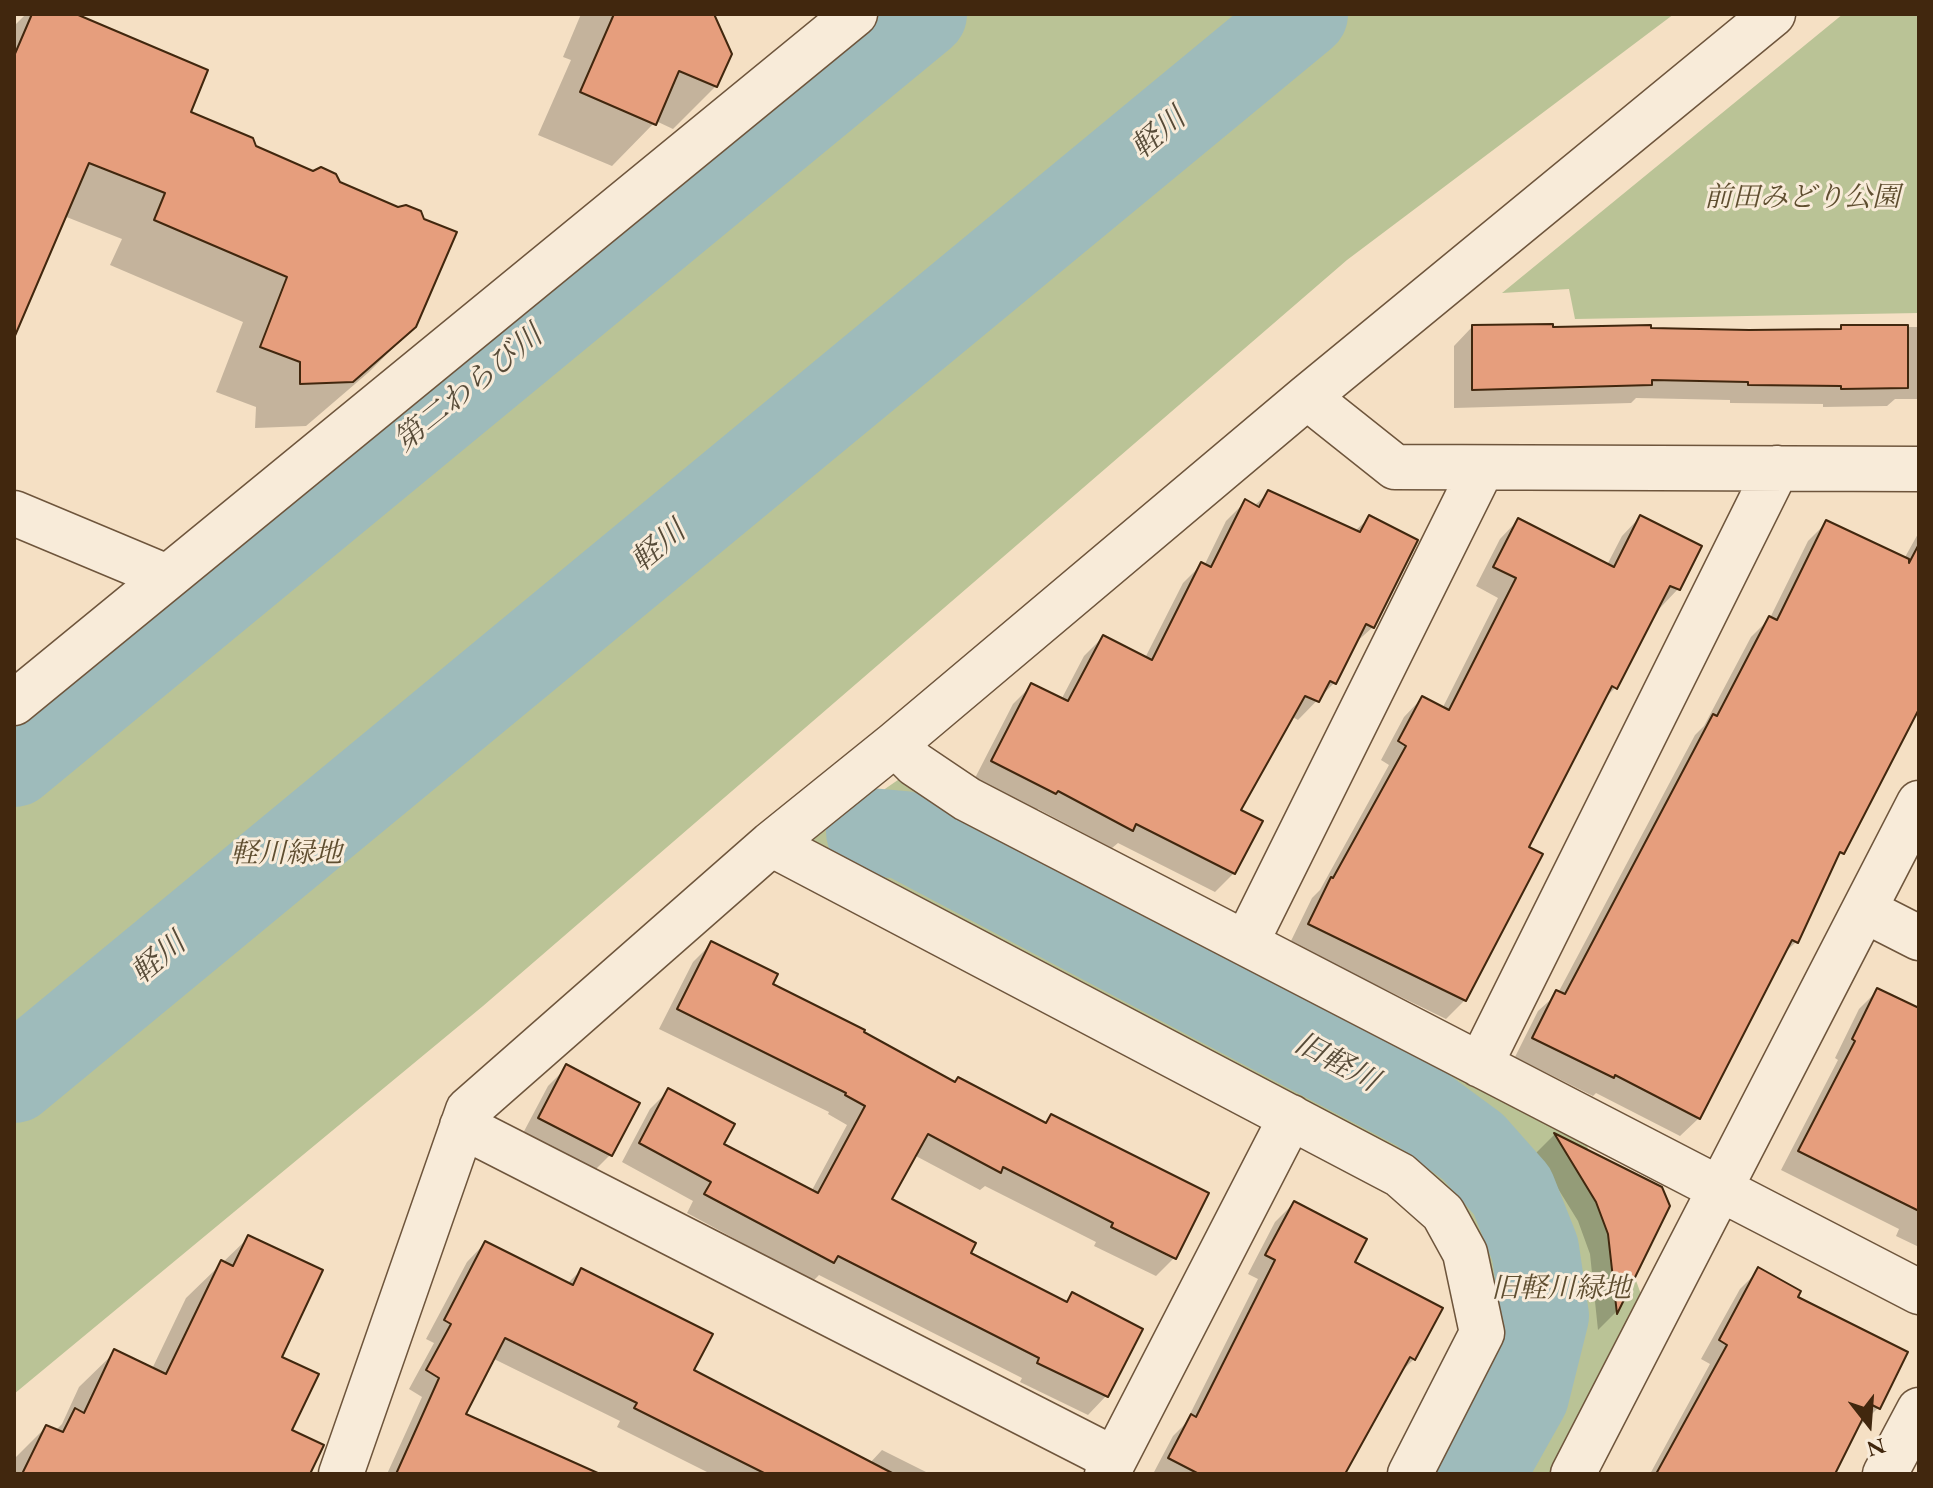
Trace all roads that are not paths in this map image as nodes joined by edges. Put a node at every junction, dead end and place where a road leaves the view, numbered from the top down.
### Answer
1 (1773, 14) edge
2 (844, 18) edge
3 (1307, 397) junction
4 (1482, 468) junction
5 (1777, 468) junction
6 (1919, 469) edge
7 (14, 513) edge
8 (167, 577) junction
9 (14, 703) edge
10 (895, 744) junction
11 (1919, 803) edge
12 (771, 844) junction
13 (1864, 910) junction
14 (1919, 938) edge
15 (1246, 943) junction
16 (1480, 1065) junction
17 (1291, 1117) junction
18 (462, 1126) junction
19 (1720, 1189) junction
20 (1919, 1292) edge
21 (1919, 1410) edge
22 (1111, 1467) edge
23 (341, 1474) edge
24 (1410, 1474) edge
25 (1573, 1474) edge
26 (1885, 1474) edge

1 - 3 street
2 - 8 street
3 - 4 street
3 - 10 street
4 - 5 street
4 - 15 street
5 - 6 street
5 - 16 street
7 - 8 street
8 - 9 street
10 - 12 street
10 - 15 street
11 - 13 street
12 - 17 street
12 - 18 street
13 - 14 street
13 - 19 street
15 - 16 street
16 - 19 street
17 - 22 street
17 - 24 street
18 - 22 street
18 - 23 street
19 - 20 street
19 - 25 street
21 - 26 street

